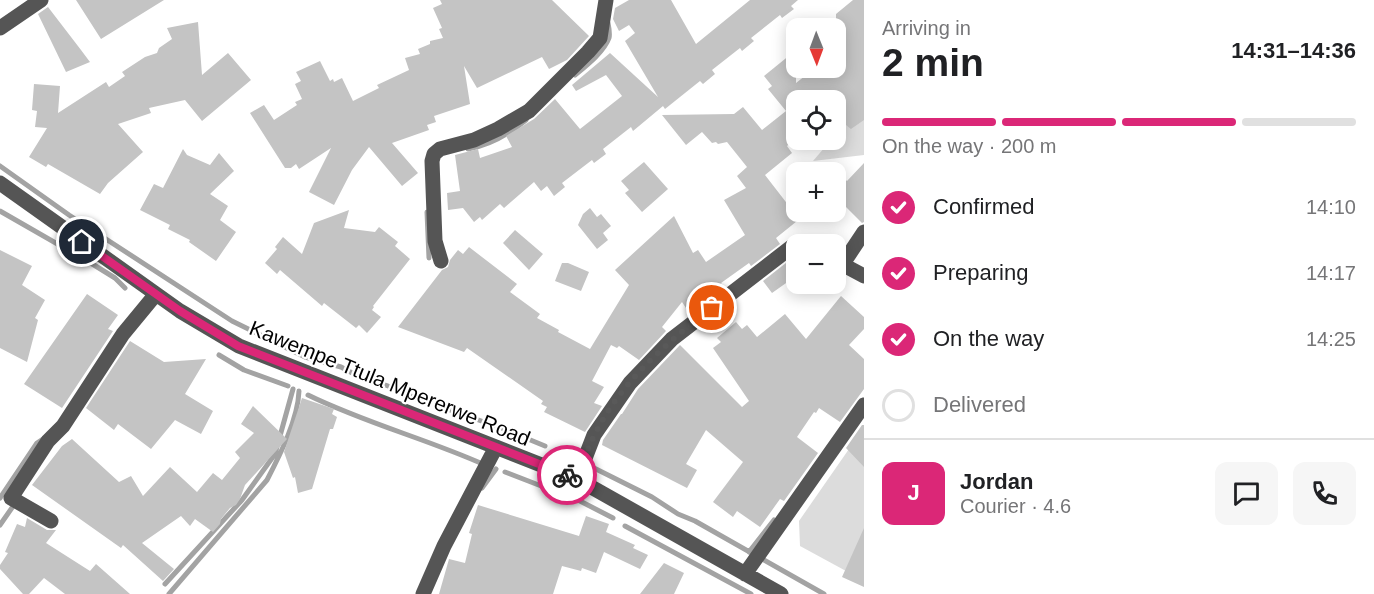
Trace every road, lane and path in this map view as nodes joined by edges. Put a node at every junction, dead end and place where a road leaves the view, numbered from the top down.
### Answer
1 (41, 0) edge
2 (606, 0) edge
3 (0, 28) edge
4 (0, 183) edge
5 (864, 232) edge
6 (786, 250) edge
7 (846, 254) edge
8 (441, 261) dead end
9 (846, 267) edge
10 (864, 276) edge
11 (156, 294) junction
12 (864, 405) edge
13 (496, 447) junction
14 (577, 479) junction
15 (51, 521) dead end
16 (746, 574) junction
17 (423, 594) edge
18 (782, 594) edge

1 - 3 street
2 - 8 street
4 - 11 street, Kawempe Ttula Mpererwe Road
5 - 7 street
6 - 14 street
9 - 10 street
11 - 13 street, Kawempe Ttula Mpererwe Road
11 - 15 street
12 - 16 street
13 - 14 street, Kawempe Ttula Mpererwe Road
13 - 17 street
14 - 16 street, Kawempe Ttula Mpererwe Road
16 - 18 street, Kawempe Ttula Mpererwe Road

